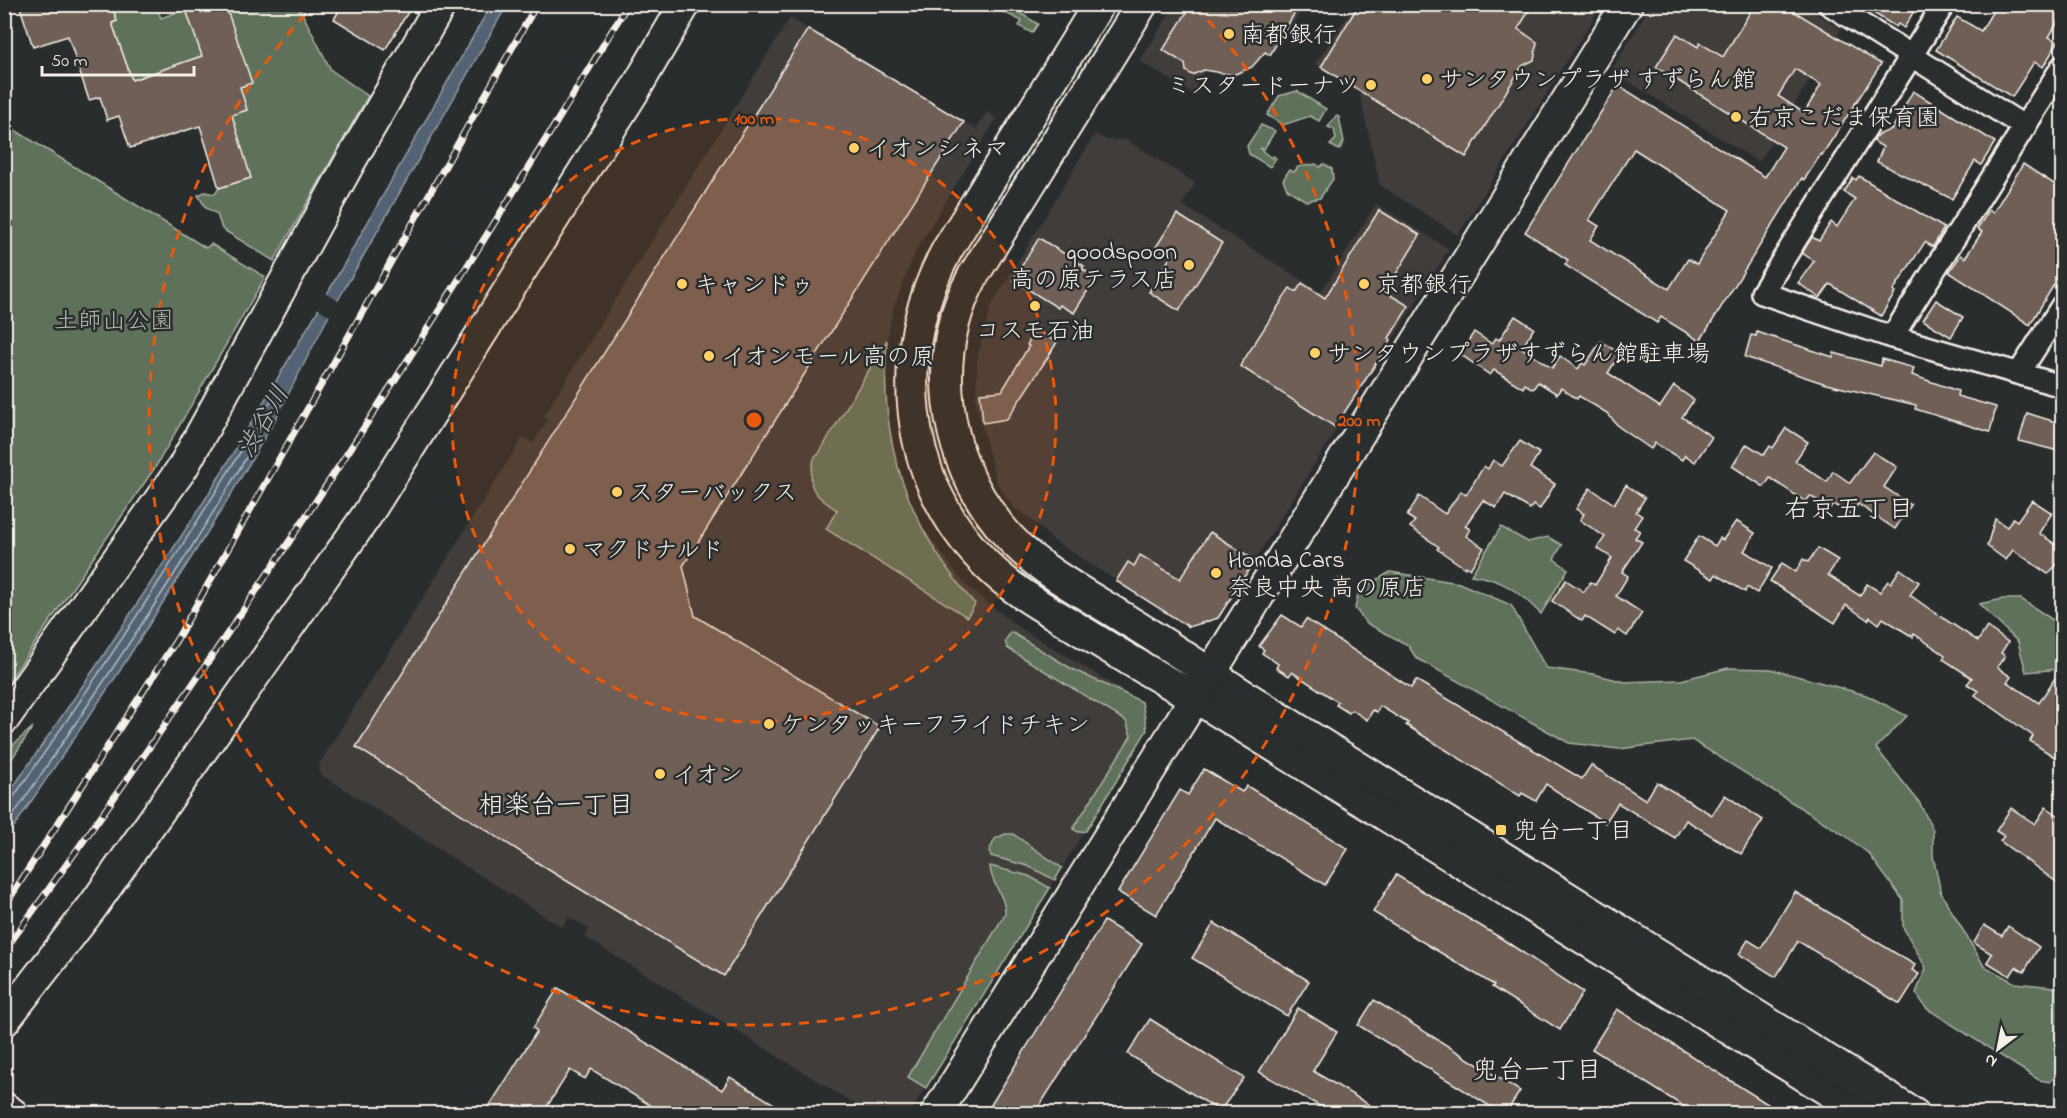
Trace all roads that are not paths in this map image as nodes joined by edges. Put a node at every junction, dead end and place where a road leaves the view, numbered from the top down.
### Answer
1 (441, 4) edge
2 (685, 4) edge
3 (1099, 4) edge
4 (1142, 4) edge
5 (1627, 4) edge
6 (1829, 4) edge
7 (1944, 4) edge
8 (1912, 56) junction
9 (2062, 67) edge
10 (2025, 127) junction
11 (2062, 306) edge
12 (1892, 337) junction
13 (2019, 373) junction
14 (2062, 386) edge
15 (1202, 686) junction
16 (4, 718) edge
17 (4, 1021) edge
18 (4, 1108) edge
19 (13, 1113) edge
20 (936, 1113) edge
21 (1866, 1113) edge
22 (1914, 1113) edge

1 - 16 street
2 - 17 street
3 - 15 street
4 - 15 street
5 - 15 street
6 - 8 street
7 - 8 street
8 - 10 street
8 - 12 street
9 - 10 street
10 - 12 street
11 - 13 street
12 - 13 street
13 - 14 street
15 - 20 street
15 - 21 street
15 - 22 street
18 - 19 street

